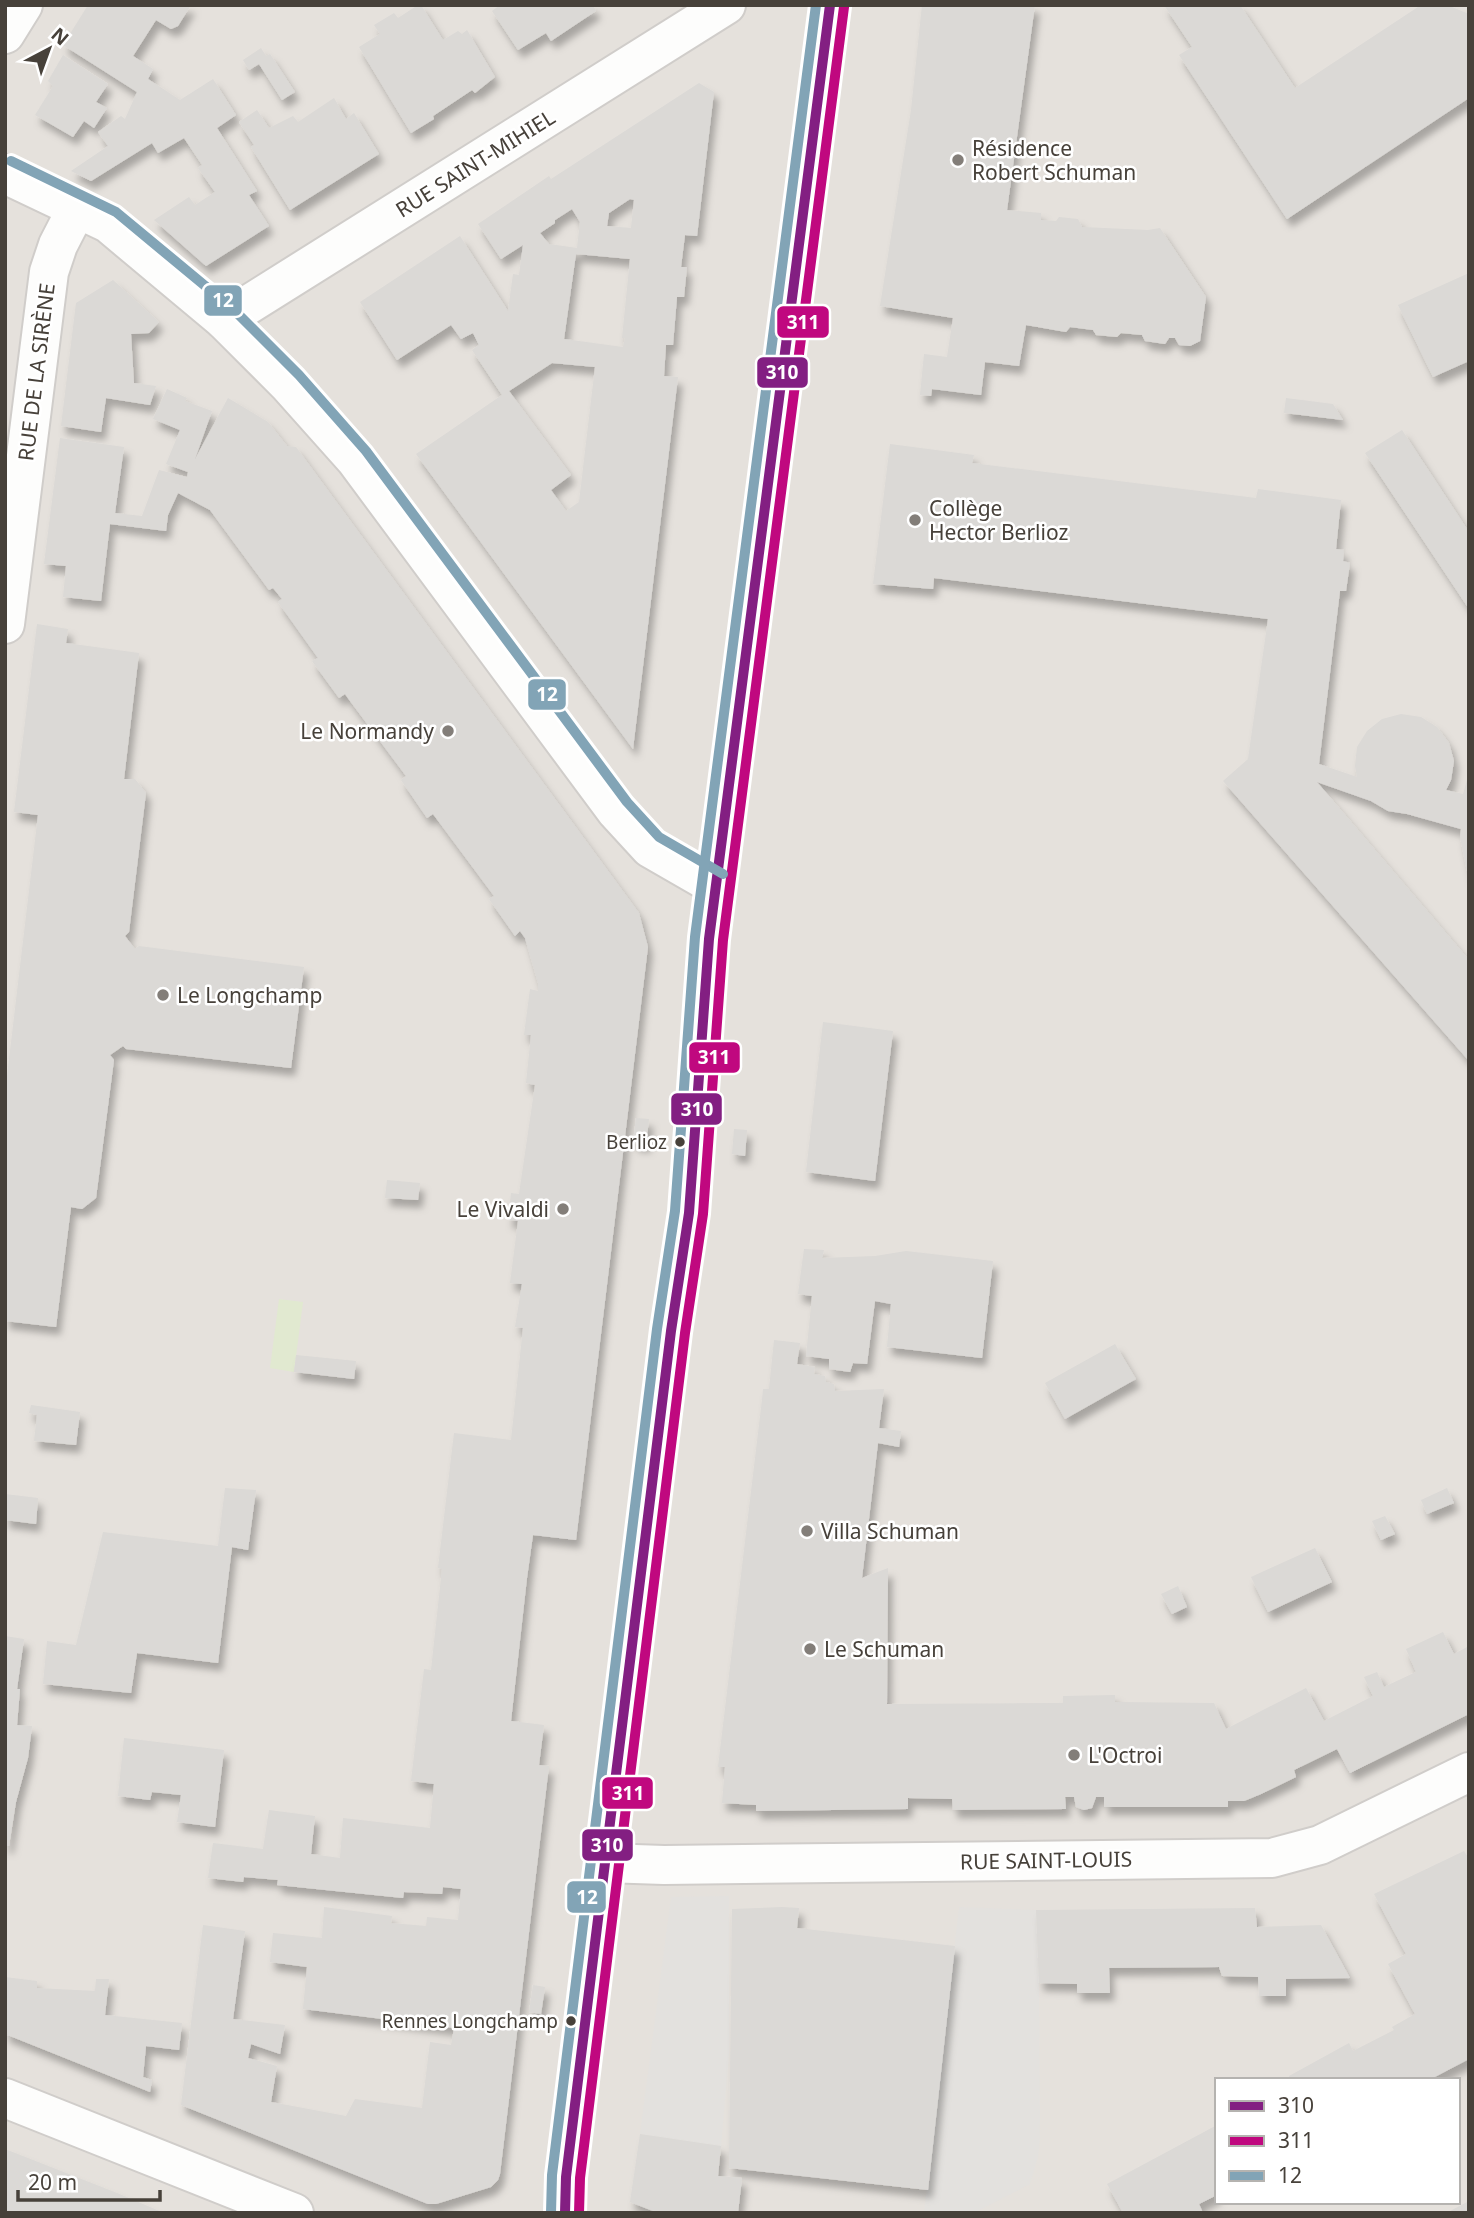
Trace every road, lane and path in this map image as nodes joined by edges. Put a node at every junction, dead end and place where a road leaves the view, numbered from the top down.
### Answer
1 (23, 5) edge
2 (726, 5) edge
3 (830, 5) edge
4 (5, 34) edge
5 (5, 174) edge
6 (77, 208) junction
7 (224, 320) junction
8 (5, 624) edge
9 (716, 886) junction
10 (1469, 1772) edge
11 (605, 1863) junction
12 (5, 2098) edge
13 (294, 2213) edge
14 (565, 2213) edge

1 - 4 street
2 - 7 street, RUE SAINT-MIHIEL
3 - 9 main road
5 - 6 street
6 - 7 street
6 - 8 street, RUE DE LA SIRÈNE
7 - 9 street
9 - 11 main road
10 - 11 street, RUE SAINT-LOUIS
11 - 14 main road
12 - 13 street

